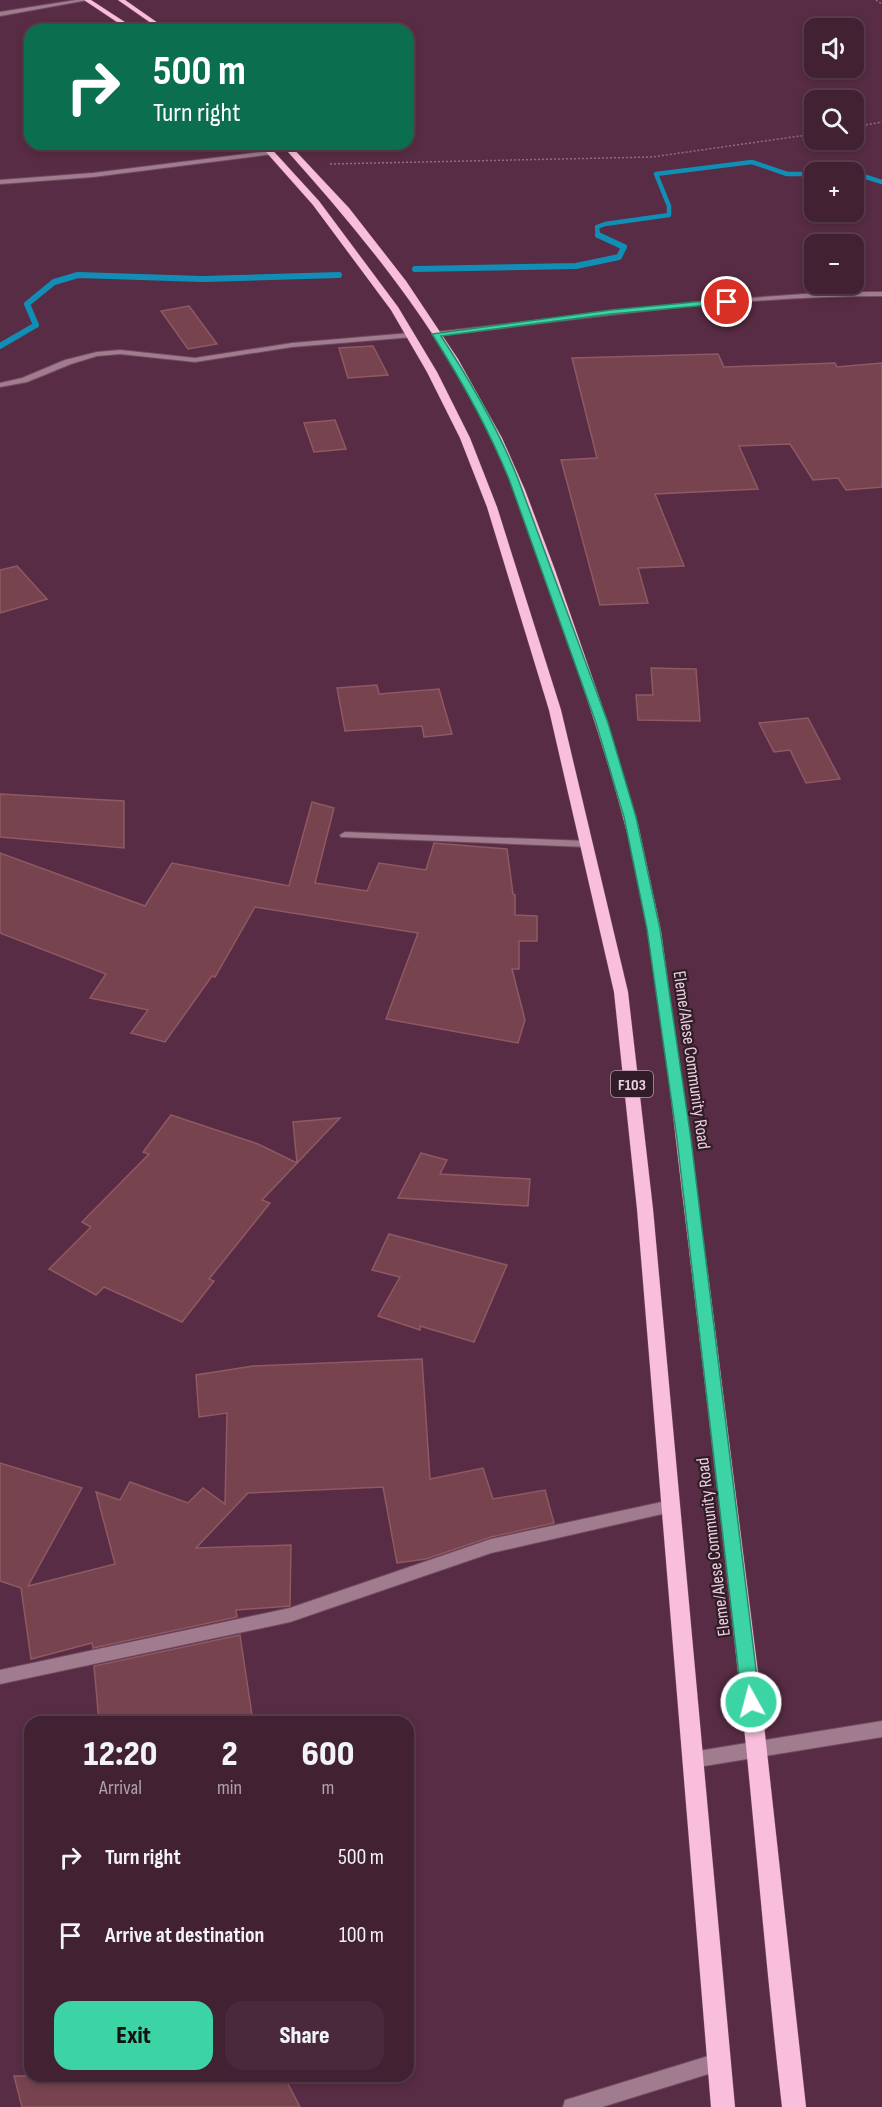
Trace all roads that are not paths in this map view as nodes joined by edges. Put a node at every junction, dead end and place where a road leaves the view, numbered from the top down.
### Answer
1 (86, 0) edge
2 (121, 0) edge
3 (0, 14) edge
4 (124, 24) edge
5 (156, 24) edge
6 (254, 150) edge
7 (275, 150) edge
8 (278, 150) edge
9 (0, 182) edge
10 (882, 294) edge
11 (436, 334) junction
12 (410, 335) junction
13 (0, 385) edge
14 (345, 835) dead end
15 (586, 844) junction
16 (671, 1506) junction
17 (0, 1677) edge
18 (882, 1729) edge
19 (756, 1749) junction
20 (692, 1760) junction
21 (718, 2062) junction
22 (572, 2107) edge
23 (723, 2107) edge
24 (794, 2107) edge

1 - 3 street
1 - 4 main road
2 - 5 main road
6 - 9 street
7 - 12 main road, Eleme/Alese Community Road / F103
8 - 11 main road, Eleme/Alese Community Road / F103
10 - 11 street
11 - 19 main road, Eleme/Alese Community Road / F103
12 - 13 street
12 - 15 main road, Eleme/Alese Community Road / F103
14 - 15 street
15 - 16 main road, Eleme/Alese Community Road / F103
16 - 17 street
16 - 20 main road, Eleme/Alese Community Road / F103
18 - 19 street
19 - 20 street
19 - 24 main road, Eleme/Alese Community Road / F103
20 - 21 main road, Eleme/Alese Community Road / F103
21 - 22 street
21 - 23 main road, Eleme/Alese Community Road / F103

